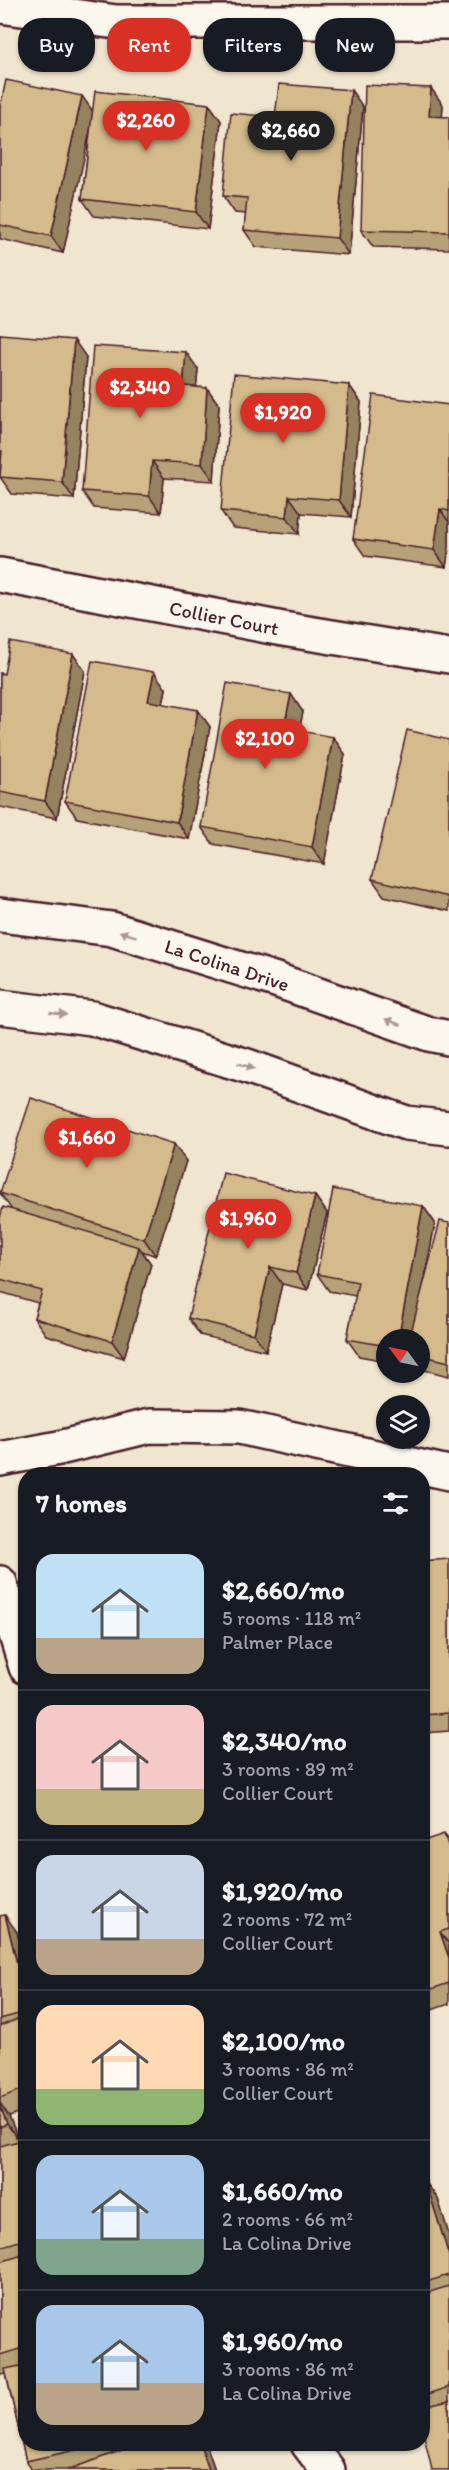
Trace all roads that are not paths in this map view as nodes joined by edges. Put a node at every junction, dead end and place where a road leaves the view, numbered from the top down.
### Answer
1 (0, 6) edge
2 (449, 22) edge
3 (0, 575) edge
4 (449, 656) edge
5 (0, 915) edge
6 (0, 1007) edge
7 (449, 1038) edge
8 (449, 1128) edge
9 (0, 1459) edge
10 (422, 1467) edge
11 (430, 1469) edge
12 (449, 1473) edge
13 (0, 1583) edge
14 (18, 1641) edge
15 (313, 2451) edge
16 (328, 2470) edge

1 - 2 street
3 - 4 street, Collier Court
7 -> 5 street, La Colina Drive
6 -> 8 street
9 - 10 street
11 - 12 street
13 - 14 street
15 - 16 street

